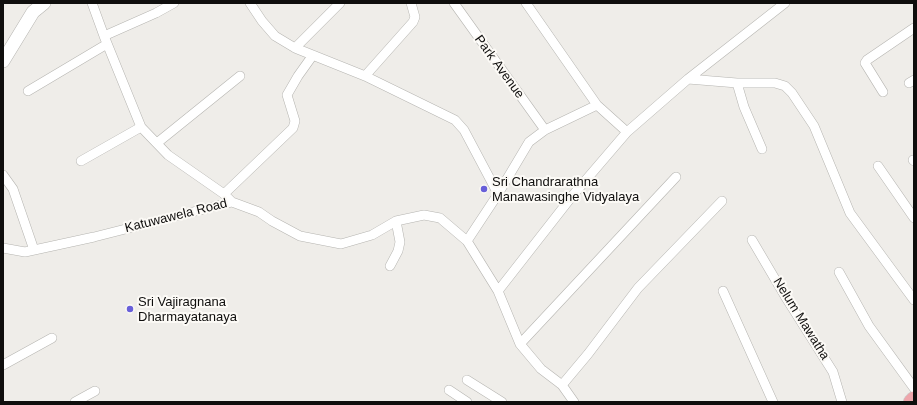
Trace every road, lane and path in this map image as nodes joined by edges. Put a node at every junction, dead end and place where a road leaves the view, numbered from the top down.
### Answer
1 (44, 3) edge
2 (92, 3) edge
3 (174, 3) edge
4 (250, 3) edge
5 (340, 3) edge
6 (411, 3) edge
7 (454, 3) edge
8 (526, 3) edge
9 (785, 3) edge
10 (914, 28) edge
11 (105, 40) junction
12 (295, 48) junction
13 (313, 55) junction
14 (3, 61) edge
15 (240, 76) dead end
16 (365, 76) junction
17 (688, 79) junction
18 (737, 83) junction
19 (28, 91) dead end
20 (883, 92) dead end
21 (597, 105) junction
22 (142, 127) junction
23 (545, 130) junction
24 (627, 132) junction
25 (157, 143) junction
26 (762, 149) dead end
27 (82, 161) dead end
28 (878, 166) dead end
29 (3, 175) edge
30 (676, 177) dead end
31 (224, 194) junction
32 (498, 194) junction
33 (232, 202) junction
34 (722, 202) dead end
35 (914, 218) edge
36 (396, 221) junction
37 (752, 240) dead end
38 (467, 241) junction
39 (3, 248) edge
40 (34, 250) junction
41 (390, 266) dead end
42 (839, 272) dead end
43 (498, 290) junction
44 (722, 291) dead end
45 (914, 300) edge
46 (52, 338) dead end
47 (520, 344) junction
48 (3, 364) edge
49 (467, 380) dead end
50 (562, 385) junction
51 (914, 388) edge
52 (449, 390) dead end
53 (95, 391) dead end
54 (914, 399) edge
55 (75, 402) edge
56 (467, 402) edge
57 (502, 402) edge
58 (574, 402) edge
59 (773, 402) edge
60 (842, 402) edge
61 (911, 402) edge

1 - 14 street
2 - 11 street
3 - 11 street
4 - 12 street
5 - 12 street
6 - 16 street
7 - 23 street, Park Avenue
8 - 21 street
9 - 17 street
10 - 20 street
11 - 19 street
11 - 22 street
12 - 13 street
13 - 16 street
13 - 31 street
15 - 25 street
16 - 32 street
17 - 18 street
17 - 24 street
18 - 26 street
18 - 45 street
21 - 23 street
21 - 24 street
22 - 25 street
22 - 27 street
23 - 32 street
24 - 43 street
25 - 31 street
28 - 35 street
29 - 40 street
30 - 47 street
31 - 33 street
32 - 38 street
33 - 36 street, Katuwawela Road
33 - 40 street, Katuwawela Road
34 - 50 street
36 - 38 street, Katuwawela Road
36 - 41 street
37 - 60 street, Nelum Mawatha
38 - 43 street, Katuwawela Road
39 - 40 street, Katuwawela Road
42 - 51 street
43 - 47 street, Katuwawela Road
44 - 59 street
46 - 48 street
47 - 50 street, Katuwawela Road
49 - 57 street
50 - 58 street, Katuwawela Road
52 - 56 street
53 - 55 street
54 - 61 main road

